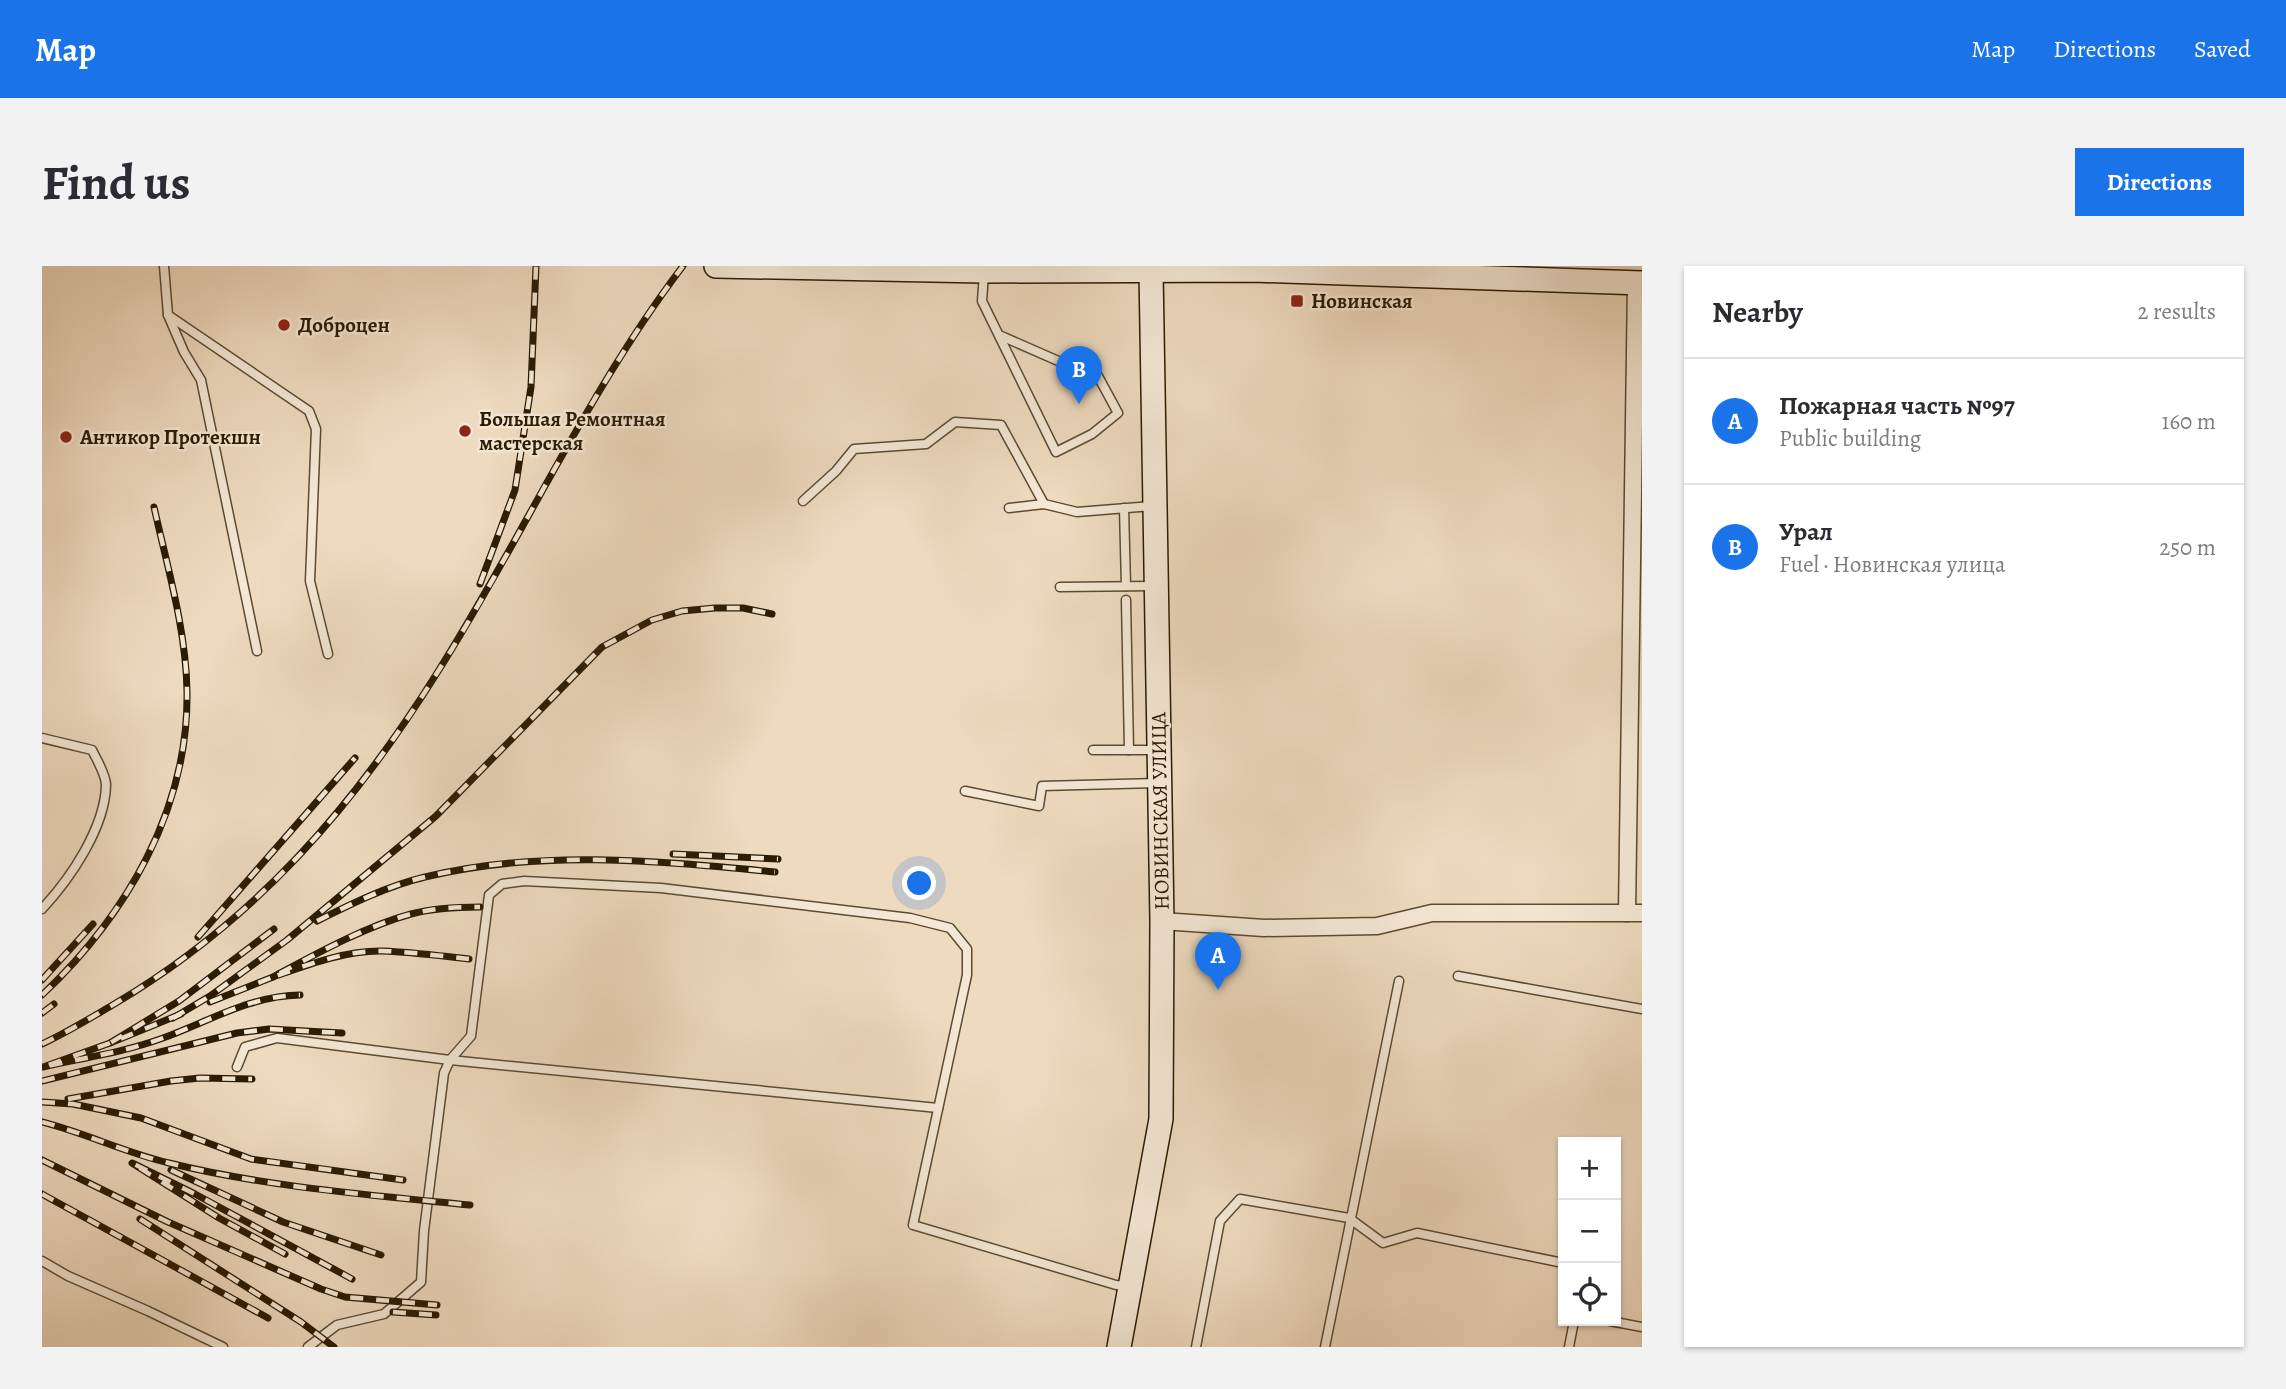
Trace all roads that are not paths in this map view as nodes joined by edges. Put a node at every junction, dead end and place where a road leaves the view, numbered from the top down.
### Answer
1 (164, 266) edge
2 (716, 266) edge
3 (1300, 269) edge
4 (984, 271) junction
5 (1152, 271) junction
6 (1521, 272) edge
7 (1639, 282) edge
8 (168, 315) junction
9 (999, 334) junction
10 (803, 501) dead end
11 (1044, 504) junction
12 (1155, 506) junction
13 (1009, 508) dead end
14 (1124, 508) junction
15 (1126, 586) junction
16 (1156, 586) junction
17 (1060, 587) dead end
18 (1126, 600) dead end
19 (257, 651) dead end
20 (328, 654) dead end
21 (42, 738) edge
22 (1093, 750) dead end
23 (1129, 750) junction
24 (1159, 750) junction
25 (1160, 782) junction
26 (965, 791) dead end
27 (42, 909) edge
28 (1635, 913) edge
29 (1162, 920) junction
30 (1458, 976) dead end
31 (1399, 981) dead end
32 (1642, 1009) edge
33 (450, 1060) junction
34 (237, 1068) dead end
35 (938, 1108) junction
36 (1349, 1218) junction
37 (42, 1261) edge
38 (1558, 1262) edge
39 (1129, 1286) junction
40 (1621, 1323) edge
41 (1573, 1326) edge
42 (1642, 1327) edge
43 (223, 1347) edge
44 (308, 1347) edge
45 (1119, 1347) edge
46 (1196, 1347) edge
47 (1325, 1347) edge
48 (1569, 1347) edge

1 - 8 lane
2 - 4 main road
3 - 5 main road
3 - 6 main road
4 - 5 main road
4 - 9 lane
5 - 12 main road, НОВИНСКАЯ УЛИЦА
6 - 7 main road
7 - 28 street
8 - 19 lane
8 - 20 lane
9 - 9 lane
10 - 11 lane
11 - 13 lane
11 - 14 lane
12 - 14 lane
12 - 16 main road, НОВИНСКАЯ УЛИЦА
14 - 15 lane
15 - 16 lane
15 - 17 lane
16 - 24 main road, НОВИНСКАЯ УЛИЦА
18 - 23 lane
21 - 27 lane
22 - 23 lane
23 - 24 lane
24 - 25 main road, НОВИНСКАЯ УЛИЦА
25 - 26 lane
25 - 29 main road, НОВИНСКАЯ УЛИЦА
28 - 29 street
29 - 39 main road, НОВИНСКАЯ УЛИЦА
30 - 32 lane
31 - 36 lane
33 - 34 lane
33 - 35 lane
33 - 35 lane
33 - 44 lane
35 - 39 lane
36 - 38 lane
36 - 46 lane
36 - 47 lane
37 - 43 lane
39 - 45 main road, НОВИНСКАЯ УЛИЦА
40 - 42 lane
41 - 48 lane

